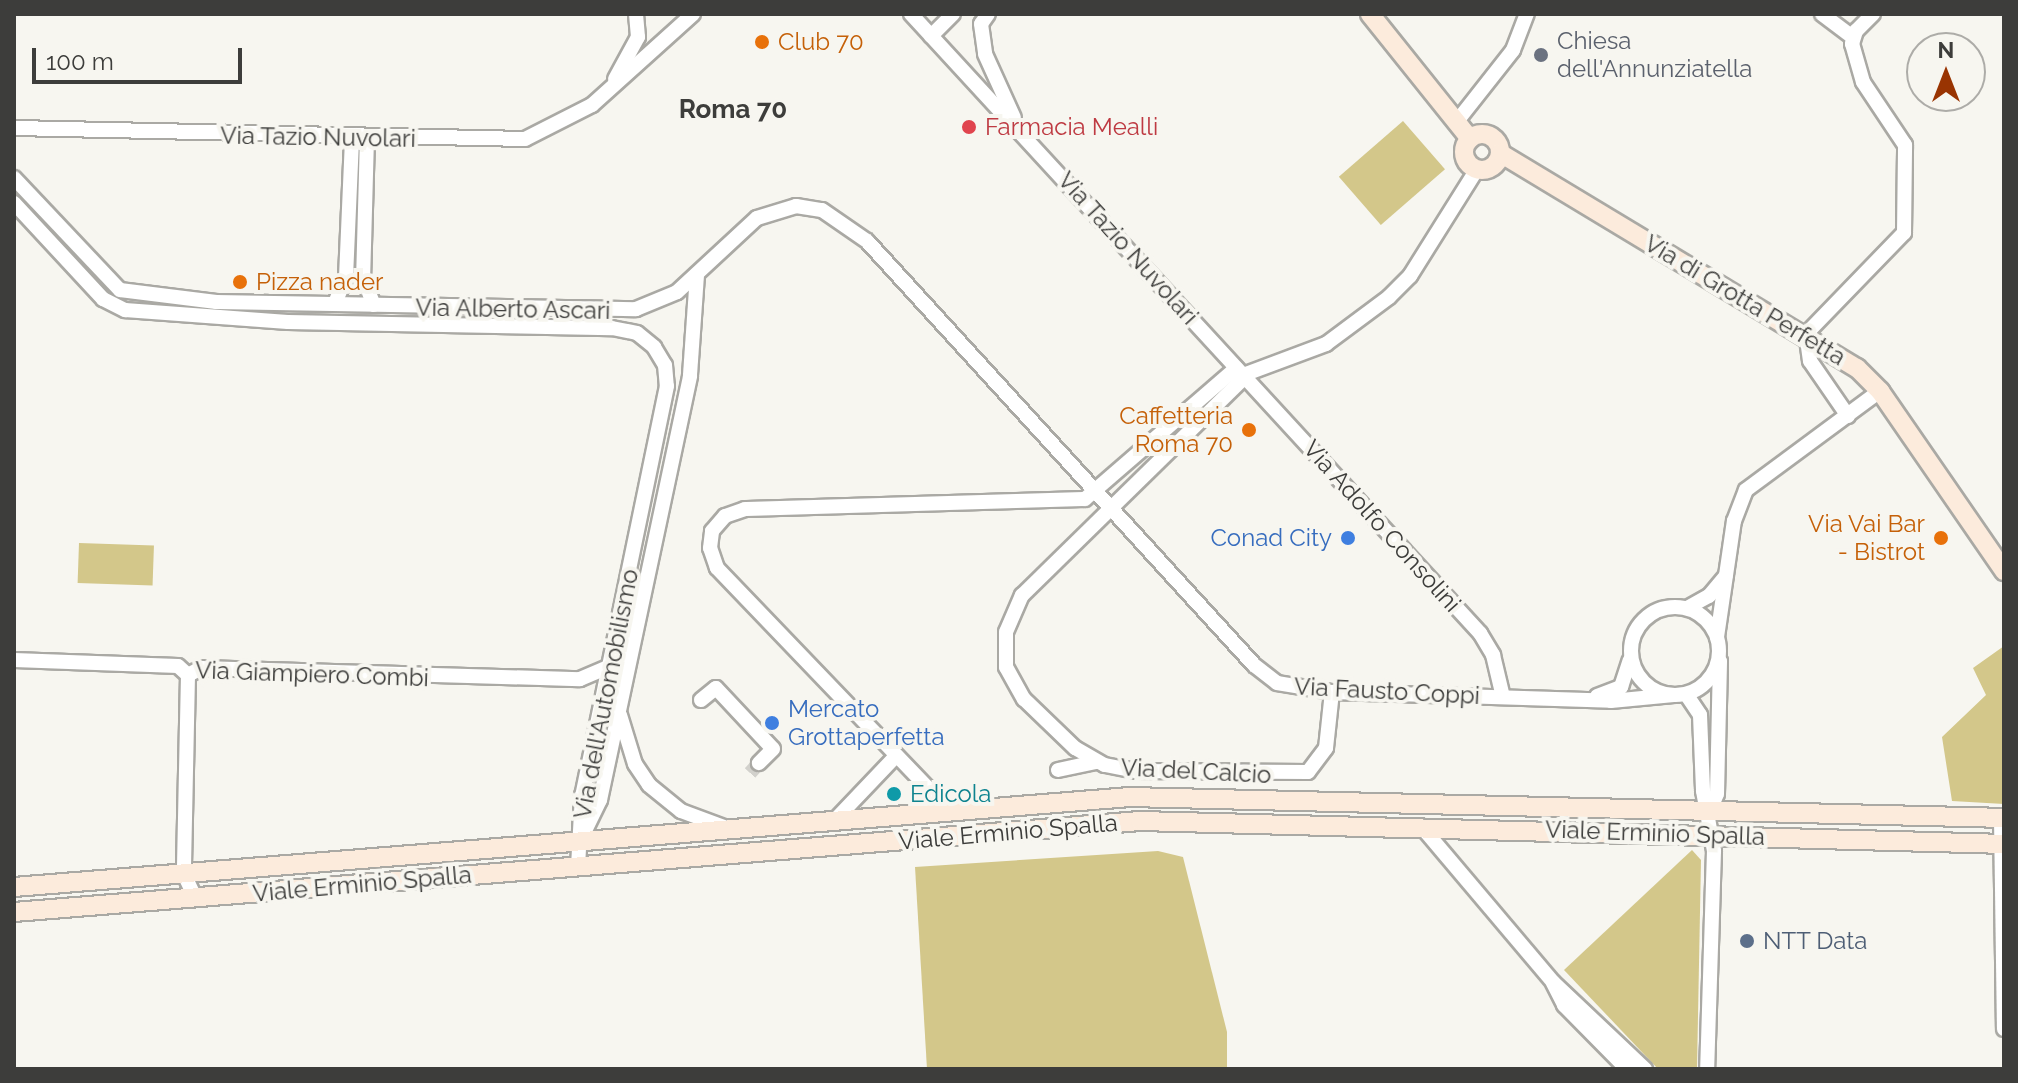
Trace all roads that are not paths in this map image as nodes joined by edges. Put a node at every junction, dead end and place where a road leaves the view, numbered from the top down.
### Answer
1 (636, 14) edge
2 (693, 14) edge
3 (911, 14) edge
4 (953, 14) edge
5 (1370, 14) edge
6 (1527, 14) edge
7 (1822, 14) edge
8 (1873, 14) edge
9 (984, 19) edge
10 (931, 36) junction
11 (1852, 37) junction
12 (609, 90) junction
13 (1458, 120) junction
14 (14, 128) edge
15 (1020, 129) junction
16 (352, 138) junction
17 (367, 138) junction
18 (1470, 139) junction
19 (1500, 153) junction
20 (1477, 169) junction
21 (14, 178) edge
22 (14, 203) edge
23 (86, 255) junction
24 (74, 267) junction
25 (697, 274) junction
26 (245, 299) junction
27 (335, 303) junction
28 (374, 305) junction
29 (492, 317) junction
30 (243, 320) junction
31 (1806, 334) junction
32 (1242, 373) junction
33 (667, 377) joint
34 (1880, 391) junction
35 (1848, 416) junction
36 (658, 429) junction
37 (678, 433) junction
38 (1096, 493) junction
39 (643, 505) junction
40 (661, 508) junction
41 (1111, 509) junction
42 (2004, 571) edge
43 (1727, 576) junction
44 (1687, 608) junction
45 (1717, 637) junction
46 (1631, 658) junction
47 (14, 660) edge
48 (1719, 660) junction
49 (608, 667) junction
50 (188, 675) junction
51 (1332, 692) junction
52 (1680, 695) junction
53 (1503, 697) junction
54 (1569, 699) junction
55 (701, 700) dead end
56 (619, 710) junction
57 (896, 756) junction
58 (1096, 762) junction
59 (759, 763) tunnel mouth
60 (1058, 770) dead end
61 (1402, 802) junction
62 (950, 811) junction
63 (1710, 811) junction
64 (2002, 818) edge
65 (835, 820) junction
66 (1402, 826) junction
67 (1422, 827) junction
68 (728, 828) junction
69 (1712, 833) junction
70 (580, 842) junction
71 (2002, 844) edge
72 (523, 846) junction
73 (578, 866) junction
74 (524, 871) junction
75 (184, 874) junction
76 (14, 887) edge
77 (195, 898) junction
78 (14, 912) edge
79 (1553, 982) junction
80 (2004, 1029) edge
81 (1643, 1068) edge
82 (1627, 1069) edge
83 (1707, 1069) edge

1 - 12 street, Via Tazio Nuvolari
2 - 12 street, Via Tazio Nuvolari
3 - 10 street, Via Tazio Nuvolari
4 - 10 street
5 - 13 main road
6 - 13 street
7 - 11 street
8 - 11 street
9 - 15 street, Via Tazio Nuvolari
10 - 15 street, Via Tazio Nuvolari
11 - 31 street
12 - 17 street, Via Tazio Nuvolari
13 - 18 main road
14 - 16 street, Via Tazio Nuvolari
15 - 32 street, Via Tazio Nuvolari
16 - 17 street, Via Tazio Nuvolari
16 - 27 street
17 - 28 street
18 - 19 main road, Via di Grotta Perfetta
18 - 20 main road
19 - 20 main road
19 - 31 main road, Via di Grotta Perfetta
20 - 32 street
21 - 23 street, Via Alberto Ascari
22 - 24 street, Via Alberto Ascari
23 - 24 street
23 - 26 street, Via Alberto Ascari
24 - 30 street, Via Alberto Ascari
25 - 29 street, Via Alberto Ascari
25 - 37 street, Via dell'Automobilismo
25 - 38 street, Via Alberto Ascari
26 - 27 street, Via Alberto Ascari
26 - 30 street
27 - 28 street, Via Alberto Ascari
28 - 29 street, Via Alberto Ascari
29 - 30 street, Via Alberto Ascari
29 - 33 street, Via Alberto Ascari
31 - 34 main road, Via di Grotta Perfetta
31 - 35 street
32 - 38 street
32 - 41 street
32 - 53 street, Via Adolfo Consolini
33 - 36 street, Via dell'Automobilismo
34 - 35 street
34 - 42 main road, Via di Grotta Perfetta
35 - 43 street
36 - 37 street
36 - 39 street, Via dell'Automobilismo
37 - 40 street, Via dell'Automobilismo
38 - 41 street, Via Fausto Coppi
38 - 57 street
39 - 40 street
39 - 49 street, Via dell'Automobilismo
40 - 56 street, Via dell'Automobilismo
41 - 51 street, Via Fausto Coppi
41 - 58 street, Via del Calcio
43 - 44 street
43 - 45 street
44 - 45 street
44 - 46 street
45 - 48 street
46 - 52 street
46 - 54 street, Via Fausto Coppi
47 - 50 street, Via Giampiero Combi
48 - 52 street
48 - 63 street
49 - 50 street, Via Giampiero Combi
49 - 70 street, Via dell'Automobilismo
50 - 75 street
51 - 53 street, Via Fausto Coppi
51 - 58 street, Via del Calcio
52 - 54 street, Via Fausto Coppi
52 - 63 street
53 - 54 street, Via Fausto Coppi
55 - 59 street
56 - 68 street, Via dell'Automobilismo
56 - 70 street, Via dell'Automobilismo
57 - 62 street
57 - 65 street
58 - 60 street
61 - 62 main road, Viale Erminio Spalla
61 - 63 main road, Viale Erminio Spalla
61 - 66 street
62 - 65 main road, Viale Erminio Spalla
63 - 64 main road, Viale Erminio Spalla
63 - 69 street
64 - 71 street
65 - 68 main road, Viale Erminio Spalla
66 - 67 main road, Viale Erminio Spalla
66 - 73 main road, Viale Erminio Spalla
67 - 69 main road, Viale Erminio Spalla
67 - 79 street
68 - 70 main road, Viale Erminio Spalla
69 - 71 main road, Viale Erminio Spalla
69 - 83 street
70 - 72 main road, Viale Erminio Spalla
70 - 73 street
71 - 80 street
72 - 74 street
72 - 75 main road, Viale Erminio Spalla
73 - 74 main road, Viale Erminio Spalla
74 - 77 main road, Viale Erminio Spalla
75 - 76 main road, Viale Erminio Spalla
75 - 77 street
77 - 78 main road, Viale Erminio Spalla
79 - 81 street
79 - 82 street

